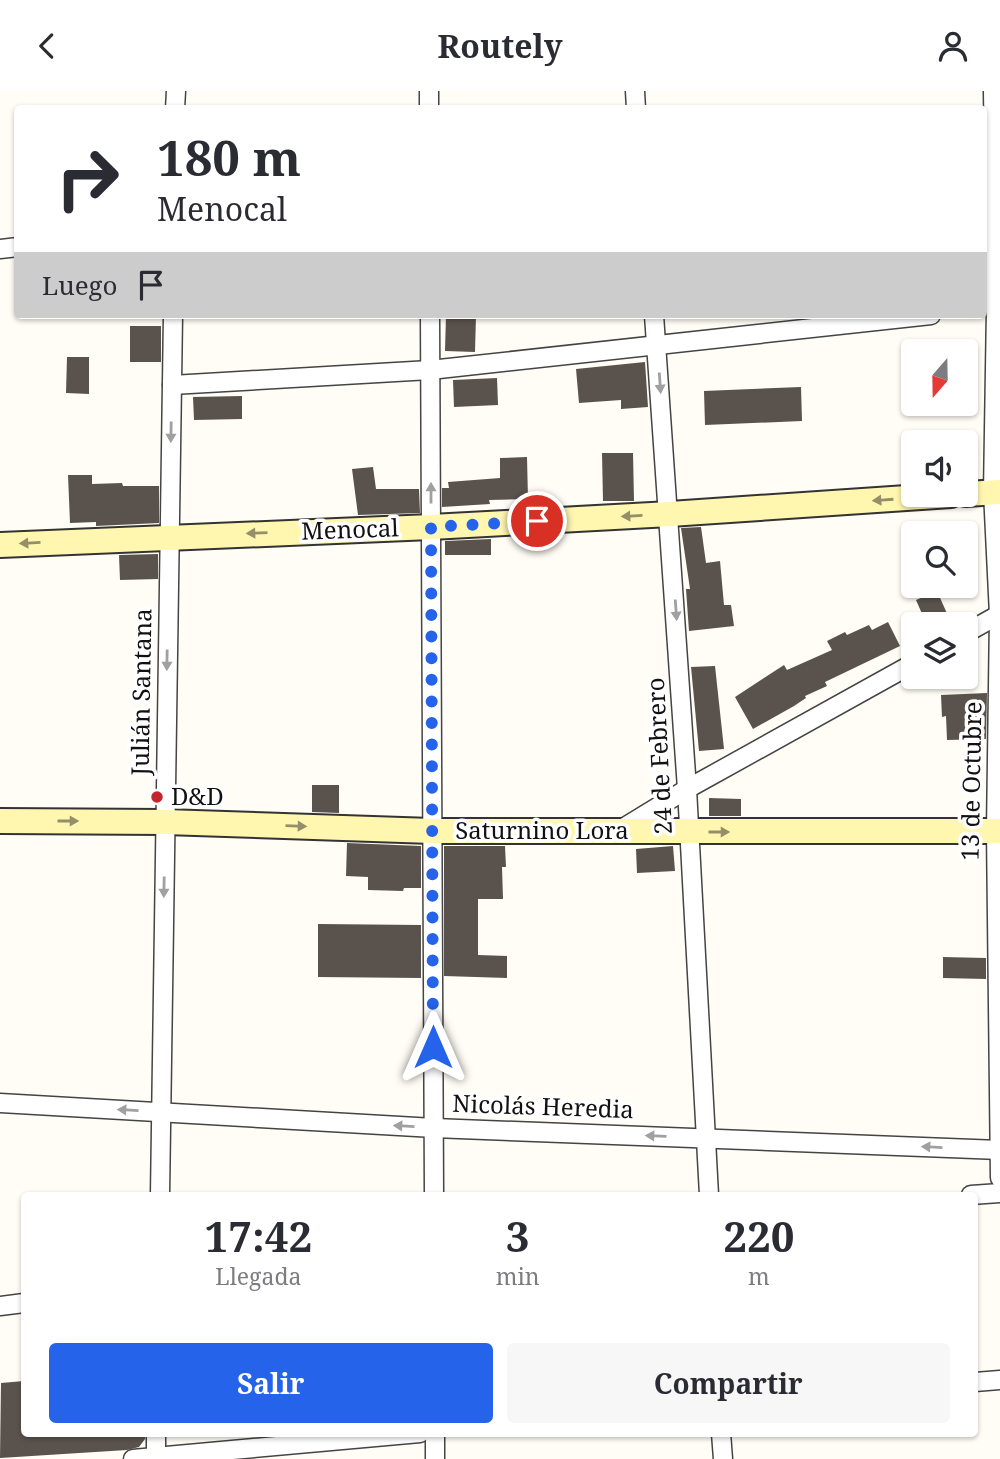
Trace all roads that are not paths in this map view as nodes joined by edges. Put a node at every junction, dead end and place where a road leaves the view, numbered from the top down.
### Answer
1 (993, 91) edge
2 (992, 140) edge
3 (993, 308) edge
4 (173, 319) edge
5 (430, 319) edge
6 (654, 319) edge
7 (894, 319) edge
8 (657, 345) junction
9 (430, 370) junction
10 (172, 385) junction
11 (997, 492) edge
12 (978, 493) edge
13 (901, 499) edge
14 (670, 515) junction
15 (431, 527) junction
16 (169, 537) junction
17 (0, 545) edge
18 (999, 615) edge
19 (978, 626) edge
20 (901, 670) edge
21 (687, 789) junction
22 (0, 821) edge
23 (165, 822) junction
24 (620, 830) junction
25 (432, 831) junction
26 (998, 831) edge
27 (689, 832) junction
28 (0, 1103) edge
29 (161, 1112) junction
30 (434, 1128) junction
31 (705, 1137) junction
32 (999, 1150) edge
33 (1000, 1178) edge
34 (160, 1192) edge
35 (434, 1192) edge
36 (709, 1192) edge
37 (1000, 1193) edge
38 (978, 1195) edge
39 (21, 1303) edge
40 (0, 1306) edge
41 (1000, 1380) edge
42 (978, 1382) edge
43 (156, 1437) edge
44 (378, 1437) edge
45 (435, 1437) edge
46 (721, 1437) edge
47 (156, 1458) edge
48 (133, 1459) edge
49 (435, 1459) edge
50 (723, 1459) edge

1 - 2 street, 13 de Octubre
2 - 3 street, 13 de Octubre
3 - 11 street, 13 de Octubre
4 - 10 street, Julián Santana
5 - 9 street
6 - 8 street, 24 de Febrero
7 - 8 street
8 - 9 street
8 -> 14 street, 24 de Febrero
9 - 10 street
15 -> 9 street
10 -> 16 street, Julián Santana
11 - 12 street
11 - 18 street, 13 de Octubre
13 -> 14 street, Menocal
14 -> 15 street, Menocal
14 -> 21 street, 24 de Febrero
15 -> 16 street, Menocal
15 - 25 street
16 -> 17 street, Menocal
16 -> 23 street, Julián Santana
18 - 19 street
18 - 26 street, 13 de Octubre
20 - 21 street
21 - 24 street
21 - 27 street, 24 de Febrero
22 -> 23 street, Saturnino Lora
23 -> 25 street, Saturnino Lora
23 -> 29 street, Julián Santana
24 - 25 street, Saturnino Lora
24 - 27 street, Saturnino Lora
25 - 30 street
27 -> 26 street, Saturnino Lora
26 - 32 street, 13 de Octubre
27 - 31 street, 24 de Febrero
29 -> 28 street, Nicolás Heredia
30 -> 29 street, Nicolás Heredia
29 - 34 street, Julián Santana
31 -> 30 street, Nicolás Heredia
30 - 35 street
32 -> 31 street, Nicolás Heredia
31 - 36 street, 24 de Febrero
32 - 33 street, 13 de Octubre
37 - 38 street
39 - 40 street
41 - 42 street
43 - 47 street
44 - 47 street
45 - 49 street
46 - 50 street
47 - 48 street

